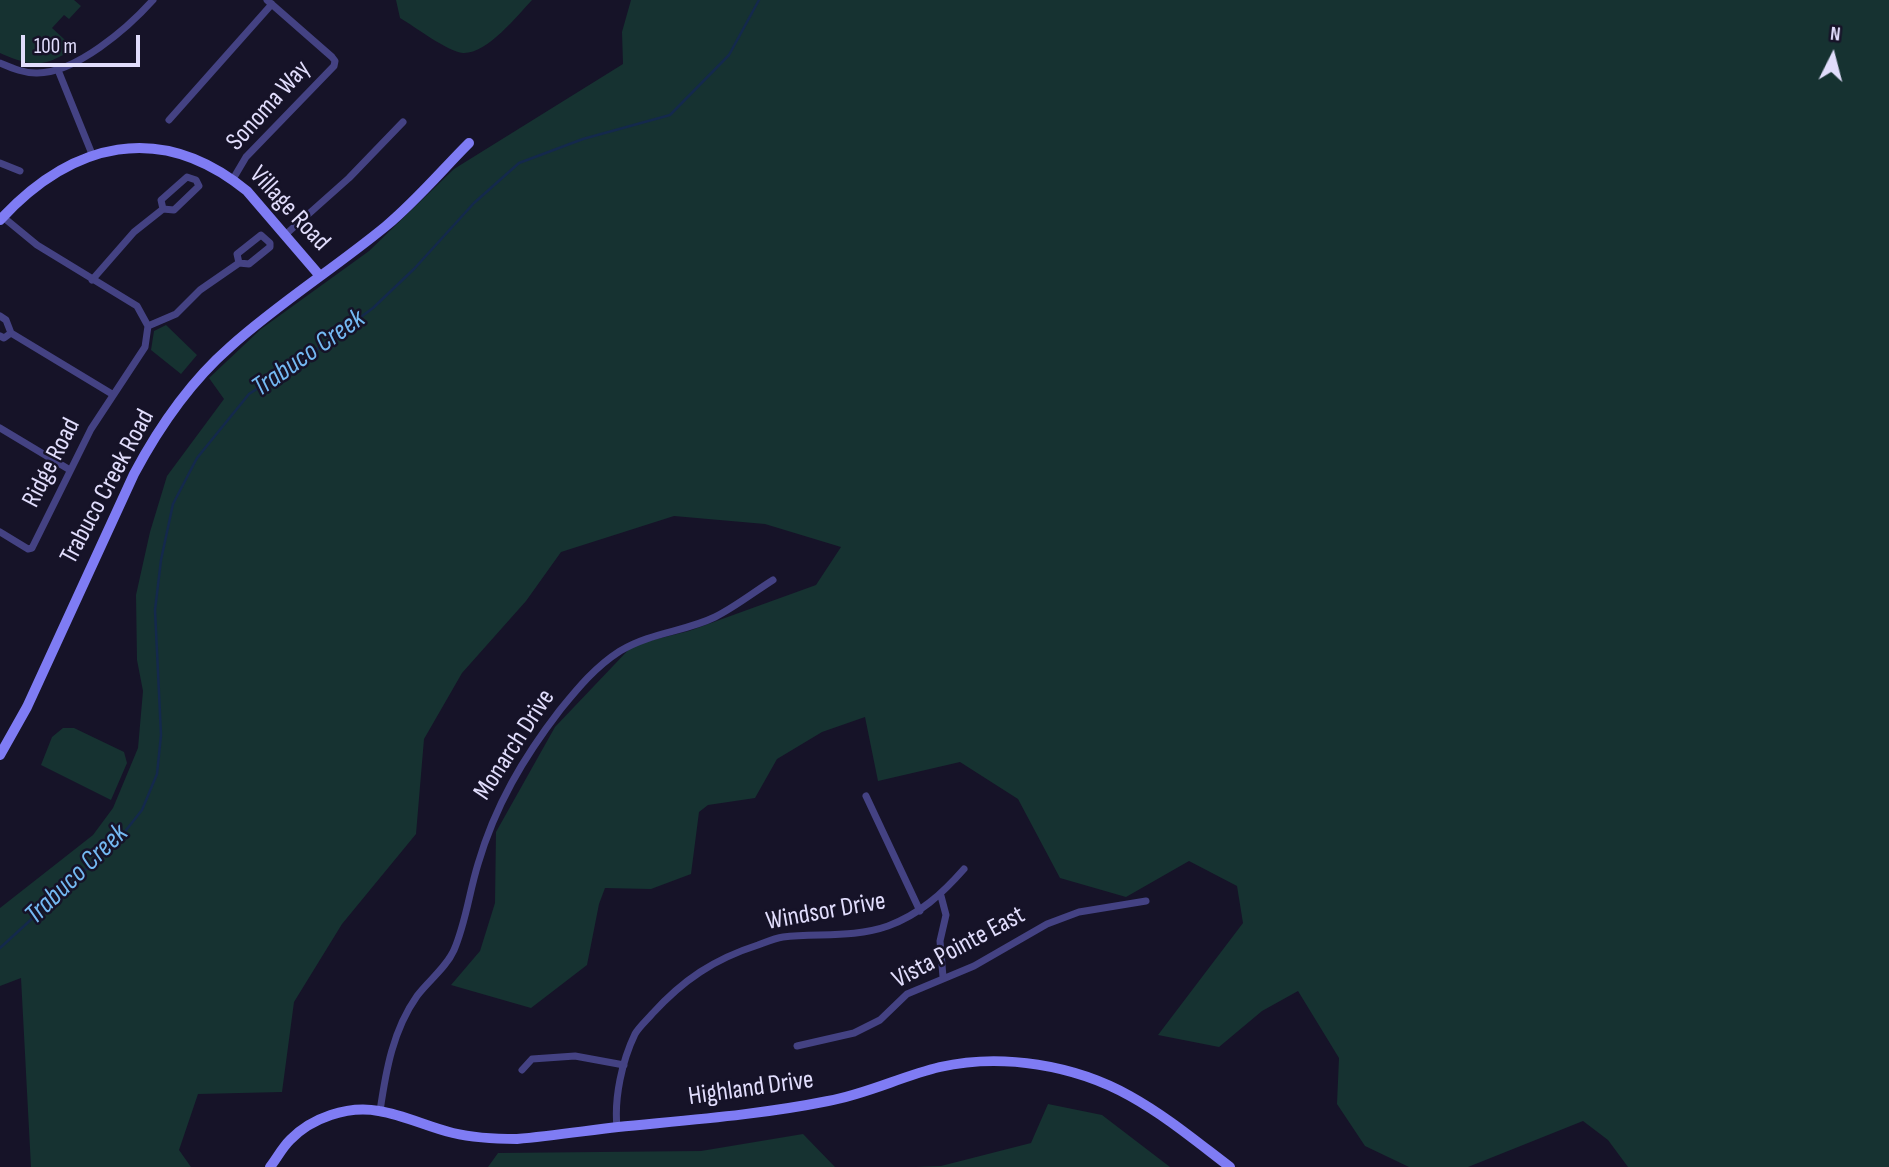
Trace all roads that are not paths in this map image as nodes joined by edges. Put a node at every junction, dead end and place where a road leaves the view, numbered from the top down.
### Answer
1 (153, 0) edge
2 (139, 1) edge
3 (269, 2) edge
4 (146, 8) junction
5 (0, 63) edge
6 (58, 70) junction
7 (169, 120) dead end
8 (403, 122) dead end
9 (469, 143) dead end
10 (92, 154) junction
11 (0, 163) edge
12 (20, 171) dead end
13 (233, 179) junction
14 (163, 209) junction
15 (2, 218) edge
16 (285, 235) junction
17 (239, 262) junction
18 (320, 276) junction
19 (93, 280) junction
20 (0, 316) edge
21 (148, 326) junction
22 (10, 333) junction
23 (0, 336) edge
24 (112, 394) junction
25 (0, 428) edge
26 (70, 470) junction
27 (0, 532) edge
28 (773, 580) dead end
29 (0, 755) edge
30 (866, 796) dead end
31 (964, 869) dead end
32 (941, 895) junction
33 (1146, 901) dead end
34 (920, 911) junction
35 (943, 977) junction
36 (797, 1046) dead end
37 (624, 1065) junction
38 (522, 1070) dead end
39 (380, 1111) junction
40 (617, 1127) junction
41 (271, 1167) edge
42 (1230, 1167) edge

1 - 4 street
2 - 4 street
3 - 7 street
3 - 13 street, Sonoma Way
4 - 6 street
5 - 6 street
6 - 10 street
8 - 16 street
9 - 18 street, Trabuco Creek Road
10 - 13 street, Village Road
10 - 15 street, Village Road
11 - 12 street
13 - 16 street, Village Road
14 - 14 street
14 - 19 street
15 - 19 street
16 - 18 street, Village Road
17 - 17 street
17 - 21 street
18 - 29 street, Trabuco Creek Road
19 - 21 street
20 - 22 street
21 - 24 street, Ridge Road
22 - 23 street
22 - 24 street
24 - 26 street, Ridge Road
25 - 26 street
26 - 27 street, Ridge Road
28 - 39 street, Monarch Drive
30 - 34 street
31 - 32 street, Windsor Drive
32 - 34 street, Windsor Drive
32 - 35 street
33 - 35 street, Vista Pointe East
34 - 37 street, Windsor Drive
35 - 36 street, Vista Pointe East
37 - 38 street
37 - 40 street, Windsor Drive
39 - 40 street, Highland Drive
39 - 41 street, Highland Drive
40 - 42 street, Highland Drive

